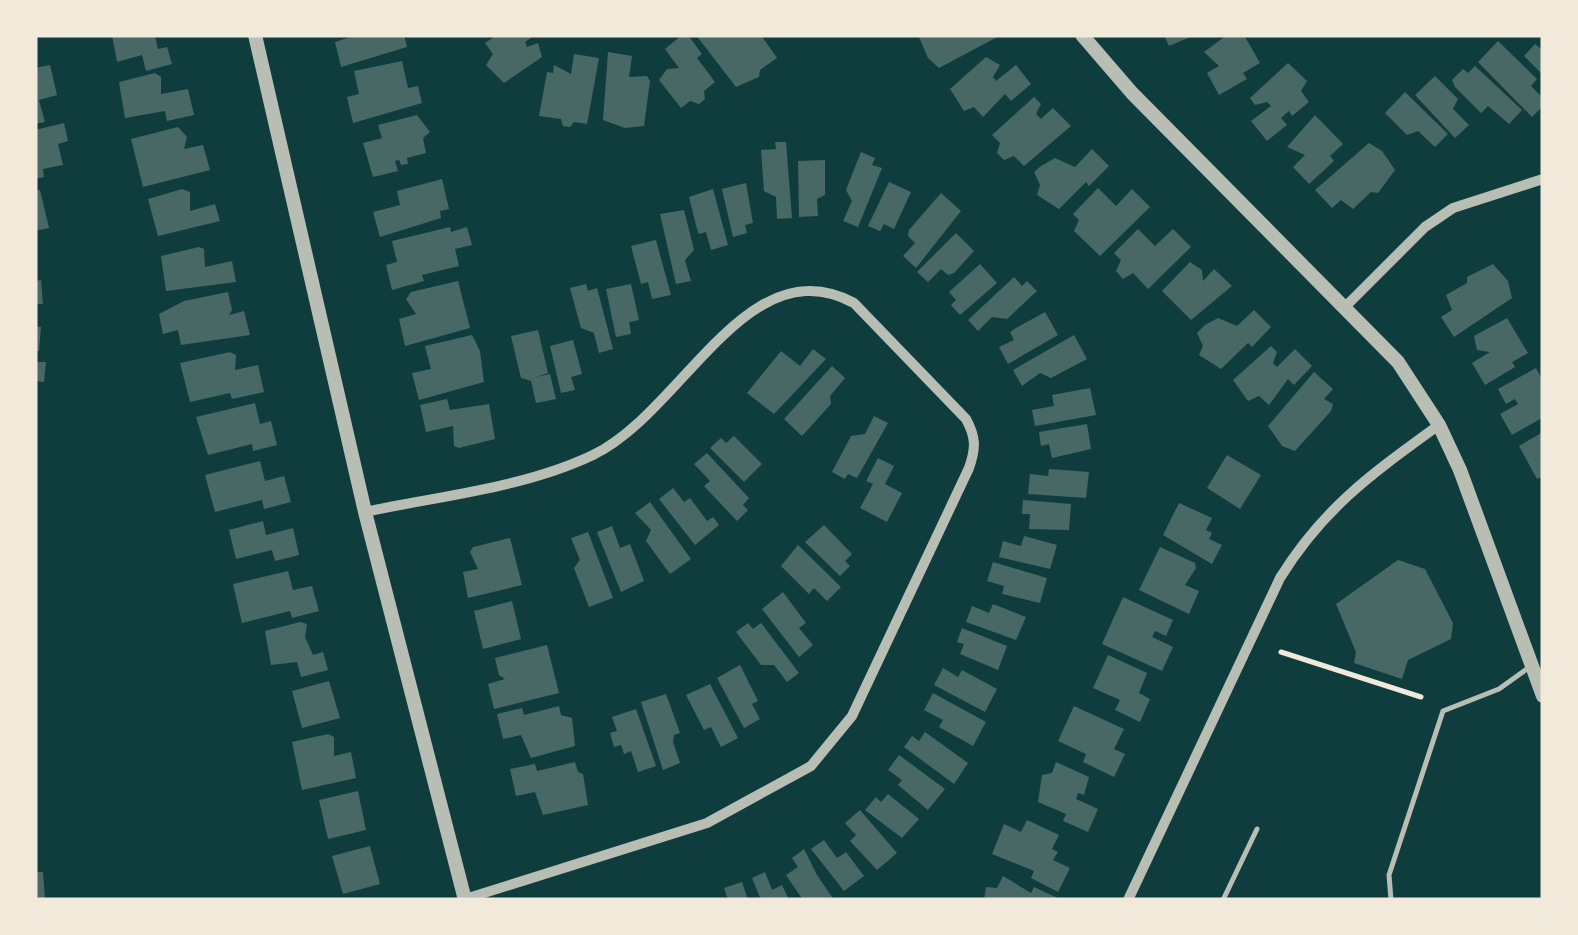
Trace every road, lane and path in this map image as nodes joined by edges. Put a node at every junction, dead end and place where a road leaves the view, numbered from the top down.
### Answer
1 (254, 35) edge
2 (1082, 35) edge
3 (1543, 178) edge
4 (1346, 306) junction
5 (1439, 425) junction
6 (365, 512) junction
7 (1281, 652) dead end
8 (1538, 663) edge
9 (1543, 696) edge
10 (1421, 697) dead end
11 (1256, 829) dead end
12 (465, 900) edge
13 (1128, 900) edge
14 (1223, 900) edge
15 (1391, 900) edge

1 - 6 street
2 - 4 street
3 - 4 street
4 - 5 street
5 - 8 street
5 - 13 street
6 - 12 street
6 - 12 street
7 - 10 path
8 - 9 street
8 - 15 lane
11 - 14 lane

